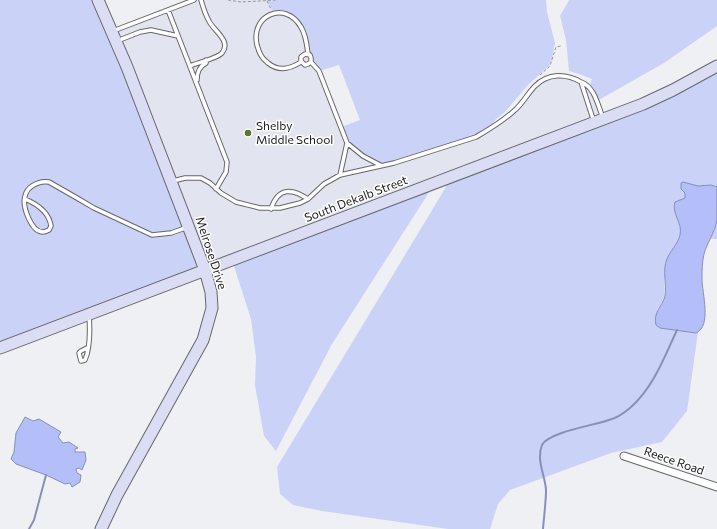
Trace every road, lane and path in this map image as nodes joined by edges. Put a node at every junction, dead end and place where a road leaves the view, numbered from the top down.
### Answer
1 (98, 0) edge
2 (194, 0) edge
3 (201, 0) edge
4 (228, 0) edge
5 (277, 0) edge
6 (266, 1) edge
7 (168, 10) junction
8 (274, 13) junction
9 (114, 36) junction
10 (178, 36) junction
11 (308, 54) junction
12 (206, 60) junction
13 (301, 62) junction
14 (311, 62) junction
15 (190, 66) junction
16 (717, 66) edge
17 (581, 82) junction
18 (196, 83) junction
19 (599, 121) junction
20 (347, 143) junction
21 (381, 166) junction
22 (340, 175) junction
23 (172, 182) junction
24 (216, 189) junction
25 (25, 199) junction
26 (308, 199) junction
27 (271, 209) junction
28 (189, 226) junction
29 (205, 270) junction
30 (88, 314) junction
31 (0, 348) edge
32 (87, 348) dead end
33 (624, 456) dead end
34 (717, 487) edge
35 (101, 529) edge

1 - 9 main road, Melrose Drive
2 - 7 lane
3 - 12 lane
4 - 6 path
5 - 6 path
6 - 8 path
7 - 9 lane
7 - 10 lane
8 - 11 lane
8 - 13 lane
9 - 10 lane
9 - 23 main road, Melrose Drive
10 - 15 lane
11 - 13 lane
11 - 14 lane
12 - 15 lane
12 - 18 lane
13 - 14 lane
14 - 20 lane
15 - 18 lane
16 - 19 main road, South Dekalb Street
17 - 19 lane
17 - 19 lane
17 - 21 lane
18 - 24 lane
19 - 29 main road, South Dekalb Street
20 - 21 lane
20 - 22 lane
21 - 22 lane
22 - 26 lane
23 - 24 lane
23 - 28 main road, Melrose Drive
24 - 27 lane
25 - 25 lane
25 - 28 lane
26 - 27 lane
26 - 27 lane
28 - 29 main road, Melrose Drive
29 - 30 main road, South Dekalb Street
29 - 35 main road, Melrose Drive
30 - 31 main road, South Dekalb Street
30 - 32 lane
33 - 34 street, Reece Road

